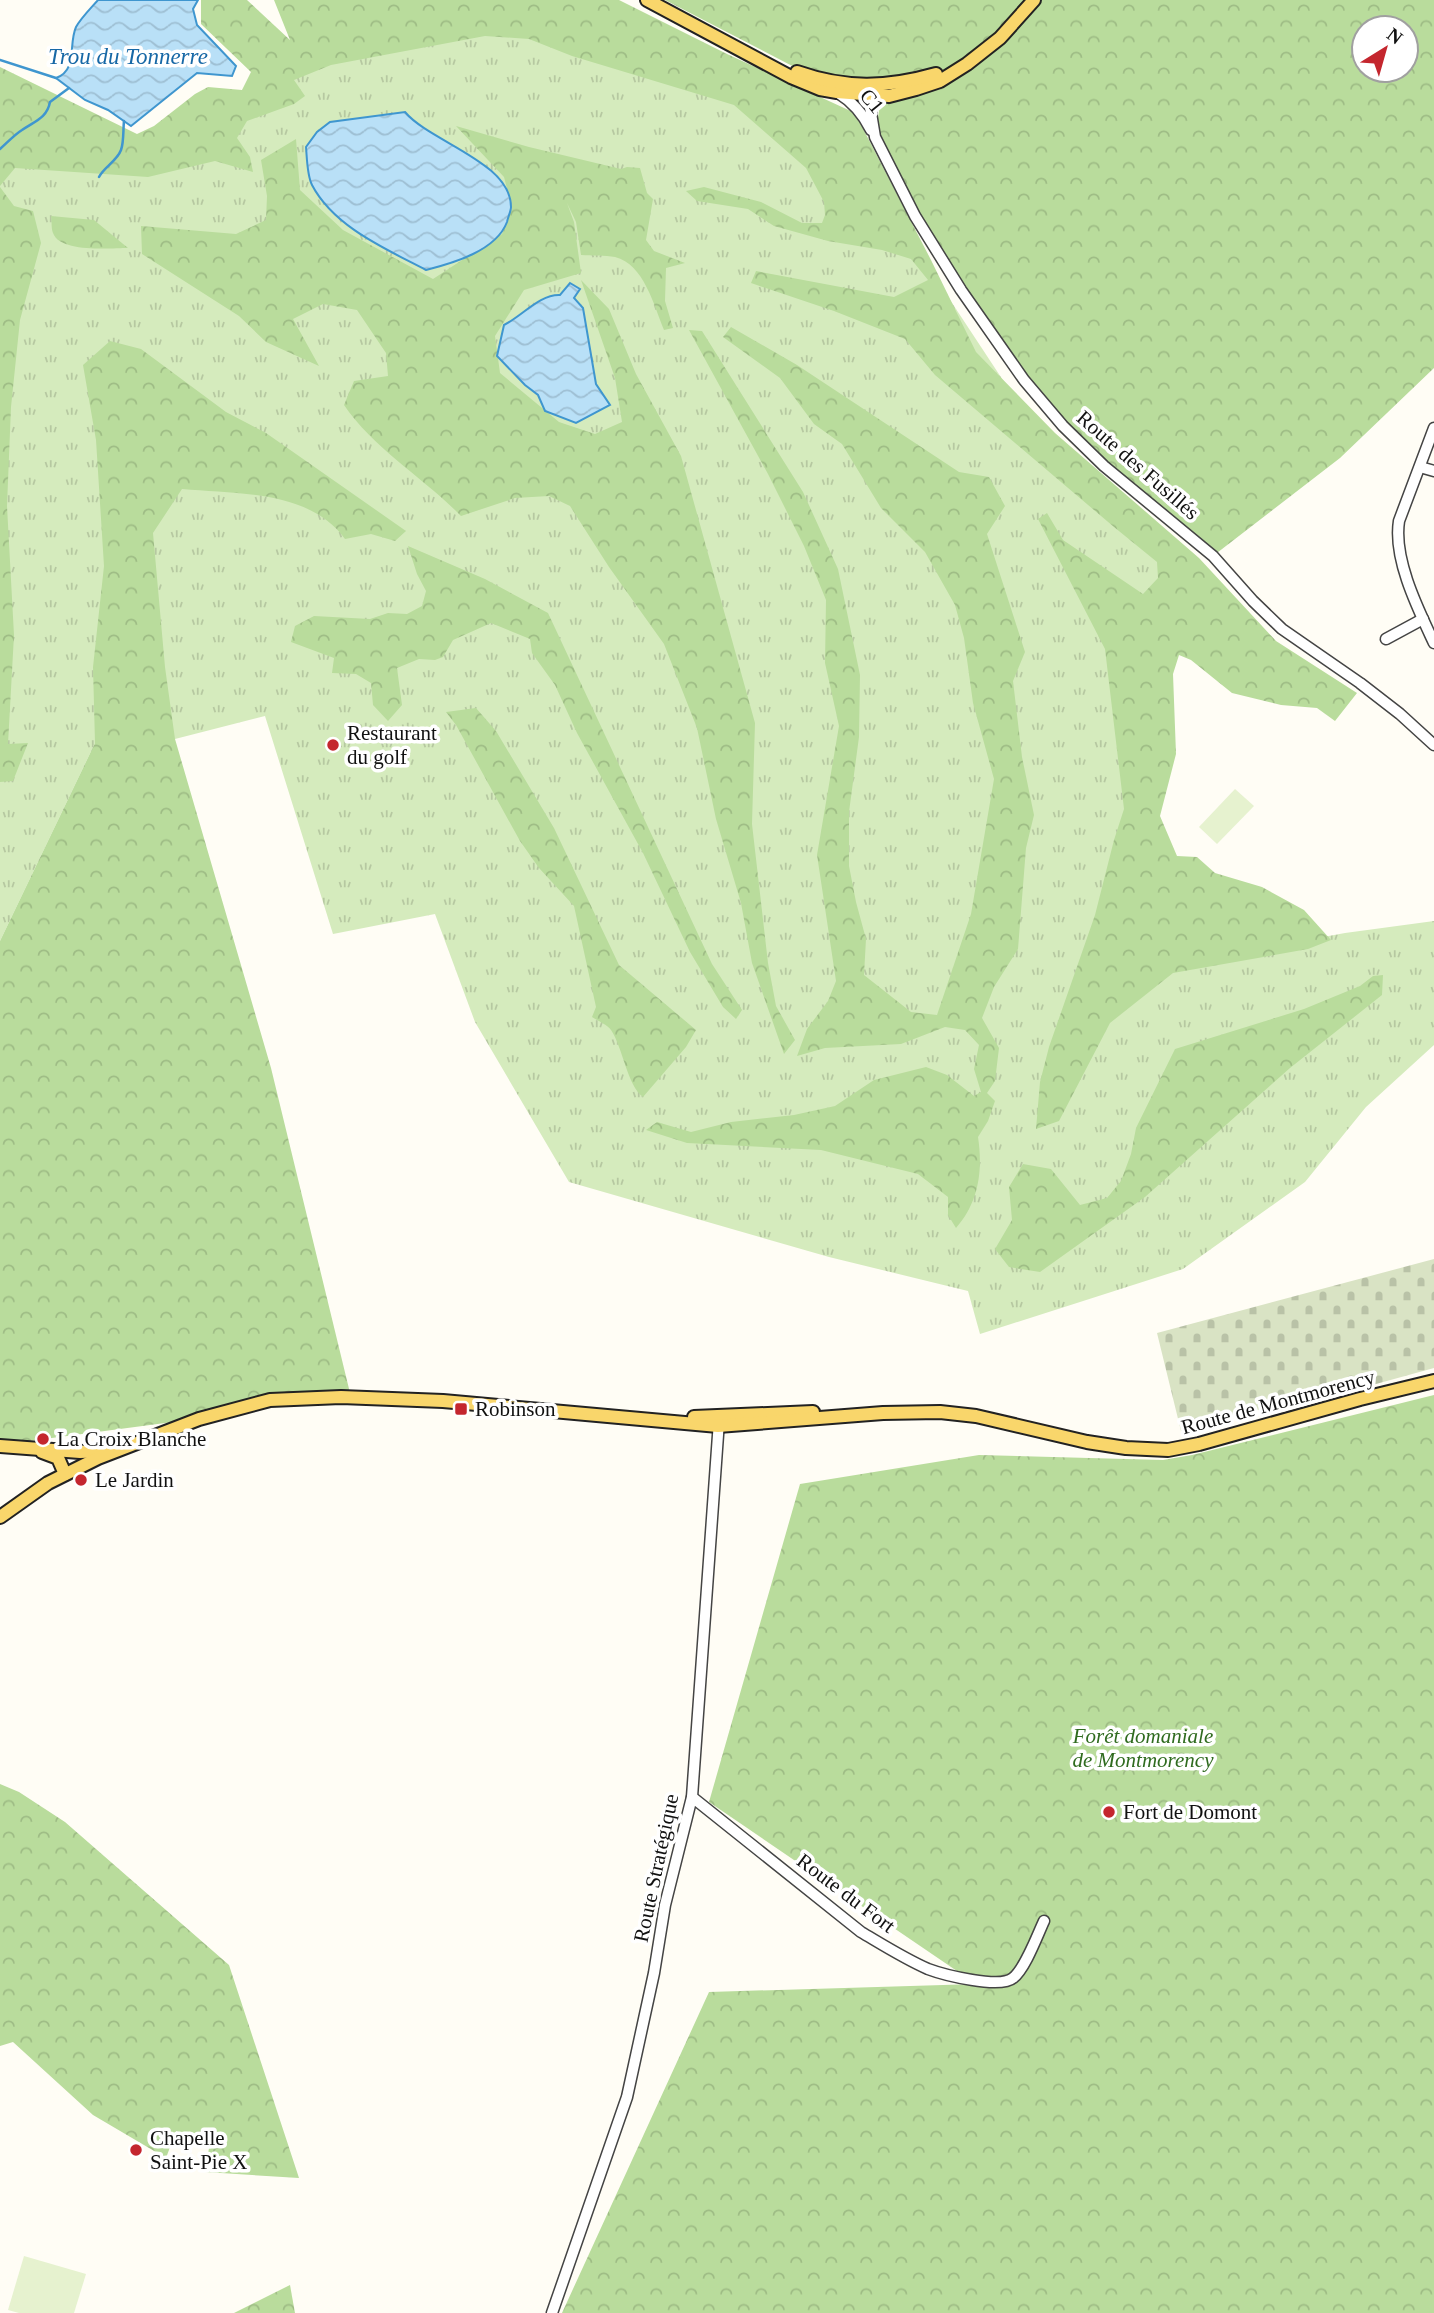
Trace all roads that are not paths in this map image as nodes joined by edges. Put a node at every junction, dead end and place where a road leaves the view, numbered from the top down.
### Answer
1 (647, 0) edge
2 (1034, 0) edge
3 (733, 44) junction
4 (868, 90) junction
5 (837, 92) junction
6 (864, 116) junction
7 (875, 137) junction
8 (1434, 428) edge
9 (1420, 467) junction
10 (1434, 471) edge
11 (1423, 619) junction
12 (1386, 639) dead end
13 (1434, 643) edge
14 (1434, 745) edge
15 (1434, 1381) edge
16 (719, 1421) junction
17 (0, 1447) edge
18 (126, 1447) junction
19 (26, 1449) junction
20 (65, 1450) junction
21 (68, 1472) junction
22 (0, 1517) edge
23 (692, 1797) junction
24 (1044, 1921) dead end
25 (552, 2313) edge

1 - 3 main road
2 - 4 main road
3 - 4 main road
3 - 5 main road
4 - 5 main road
4 - 6 street, C1
4 - 7 street, Route des Fusillés
5 - 6 street, C1
6 - 7 street, C1
7 - 14 street, Route des Fusillés
8 - 9 street
9 - 10 street
9 - 11 street
11 - 12 street
11 - 13 street
15 - 16 main road, Route de Montmorency
16 - 18 main road, Route de Montmorency
16 - 23 street, Route Stratégique
17 - 19 main road
18 - 20 main road
18 - 21 main road
19 - 20 main road
19 - 21 main road
20 - 21 main road
21 - 22 main road
23 - 24 street, Route du Fort
23 - 25 street, Route Stratégique

